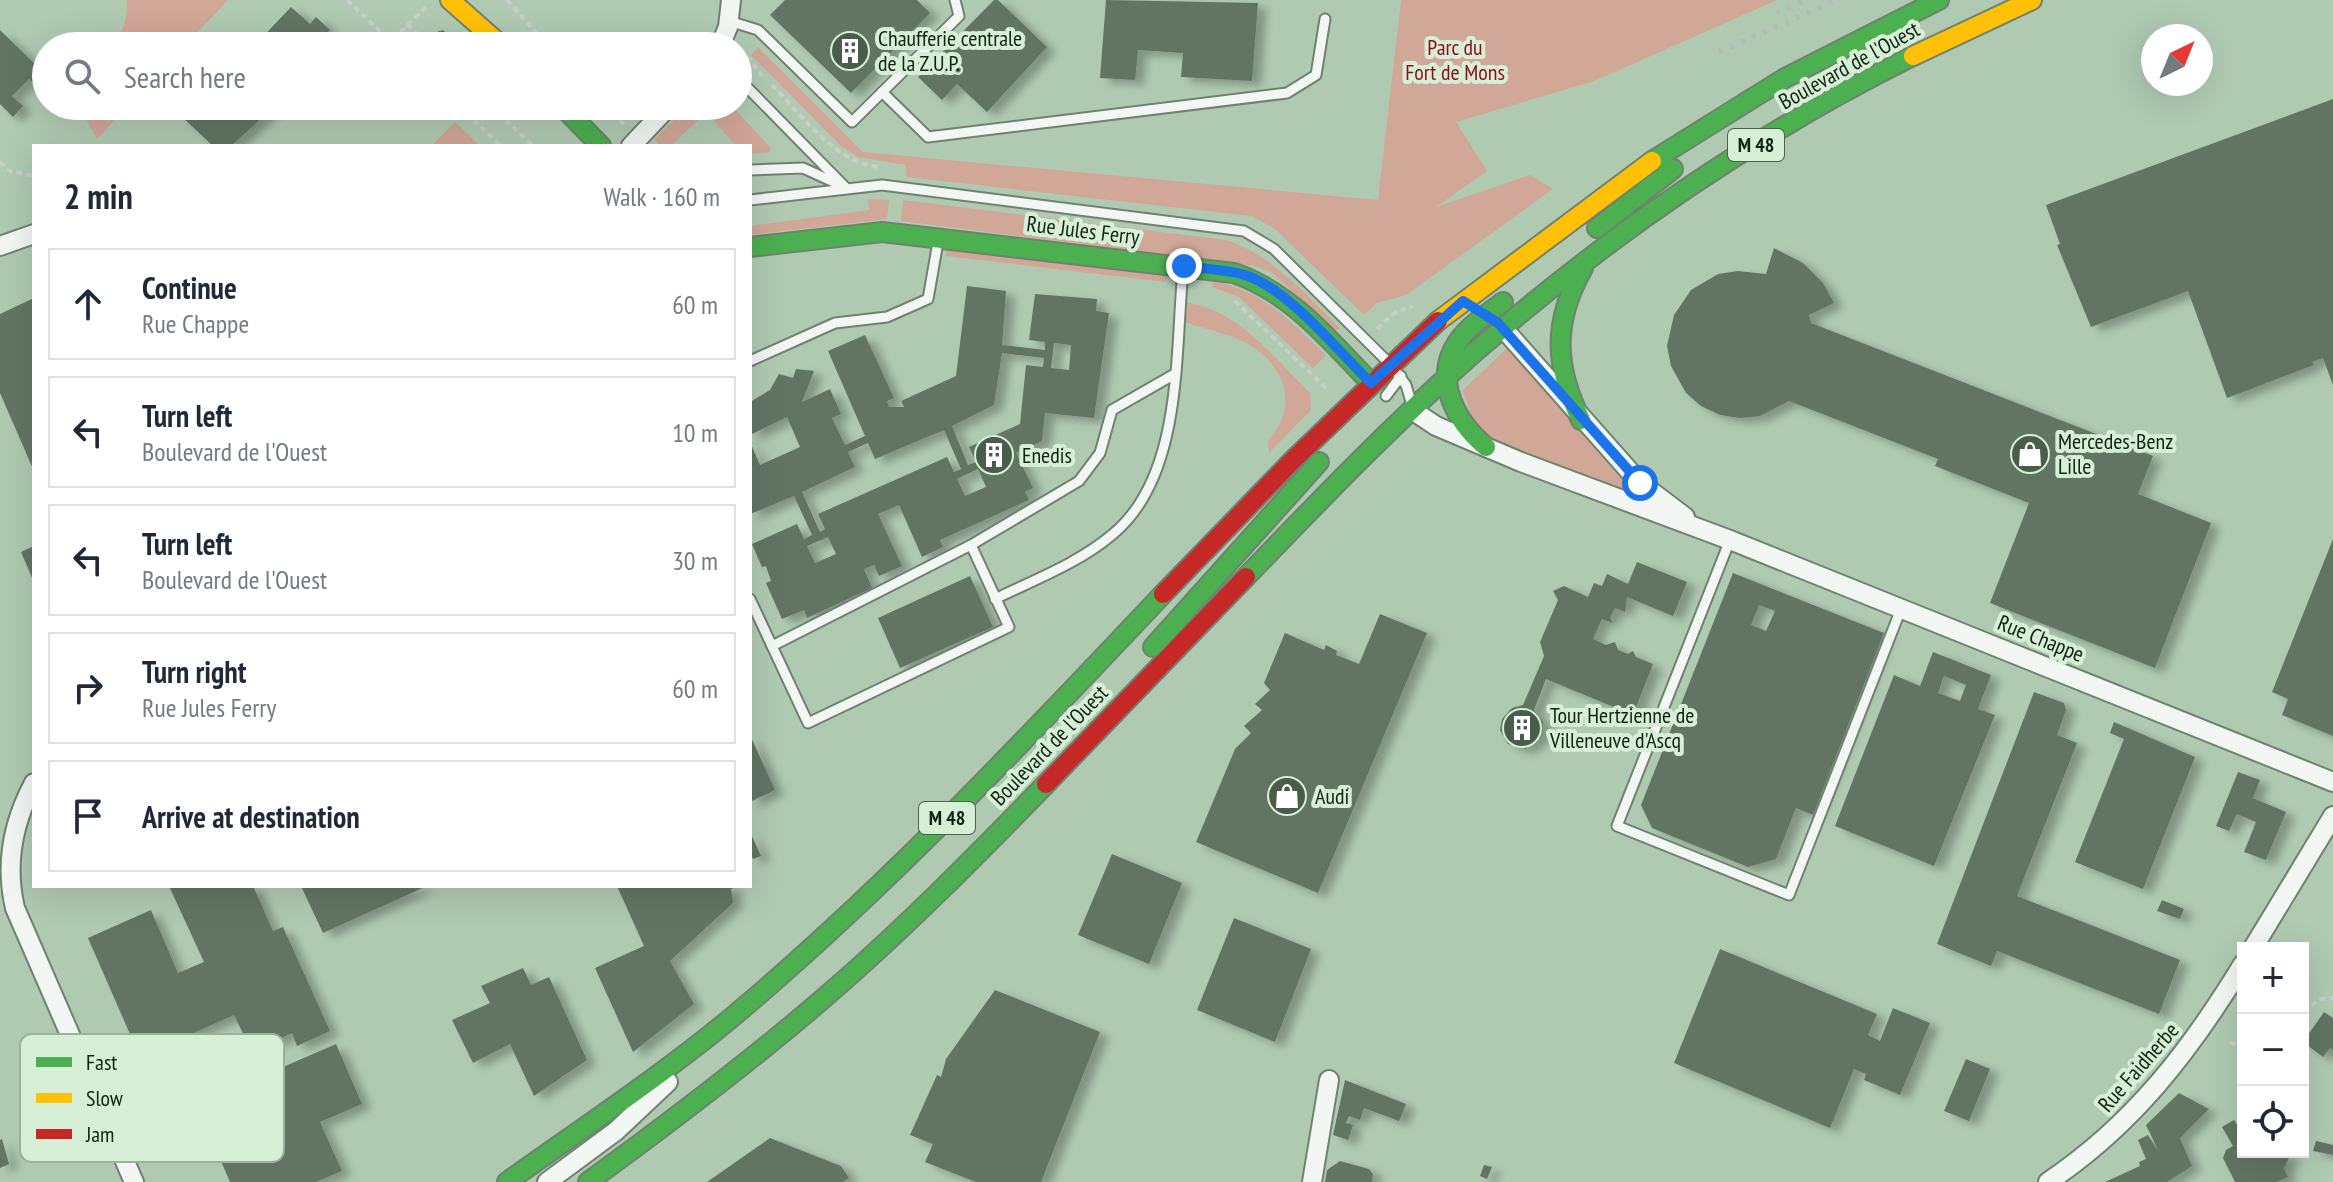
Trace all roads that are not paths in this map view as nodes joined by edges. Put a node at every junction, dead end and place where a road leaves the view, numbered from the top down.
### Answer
1 (450, 0) edge
2 (731, 0) edge
3 (955, 0) edge
4 (1939, 0) edge
5 (2032, 0) edge
6 (1325, 19) dead end
7 (728, 24) junction
8 (486, 32) edge
9 (725, 32) edge
10 (1813, 64) junction
11 (752, 92) edge
12 (882, 92) junction
13 (576, 120) edge
14 (656, 120) edge
15 (599, 144) edge
16 (633, 144) edge
17 (752, 170) edge
18 (845, 187) junction
19 (752, 200) edge
20 (32, 235) edge
21 (938, 238) junction
22 (1581, 240) dead end
23 (0, 246) edge
24 (752, 247) edge
25 (1588, 260) junction
26 (1184, 266) junction
27 (1517, 291) dead end
28 (1463, 301) junction
29 (1488, 314) junction
30 (1503, 328) junction
31 (752, 360) edge
32 (1396, 370) junction
33 (1173, 375) junction
34 (1448, 377) junction
35 (1371, 383) junction
36 (1386, 396) junction
37 (1412, 410) junction
38 (1581, 420) junction
39 (1486, 447) junction
40 (1730, 540) junction
41 (971, 545) junction
42 (995, 599) junction
43 (752, 603) edge
44 (1901, 609) junction
45 (772, 646) junction
46 (1052, 775) junction
47 (2333, 782) edge
48 (32, 787) edge
49 (2333, 816) edge
50 (7, 902) edge
51 (2257, 942) edge
52 (2237, 974) edge
53 (753, 999) junction
54 (68, 1034) edge
55 (1329, 1080) dead end
56 (507, 1182) edge
57 (547, 1182) edge
58 (588, 1182) edge
59 (1312, 1182) edge
60 (2048, 1182) edge

1 - 8 main road
2 - 7 street
3 - 12 lane
4 - 10 main road, Boulevard de l'Ouest / M 48
5 - 25 main road, Boulevard de l'Ouest / M 48
6 - 12 lane
7 - 9 street
7 - 12 lane
10 - 22 main road
10 - 28 main road, Boulevard de l'Ouest / M 48
11 - 18 lane
13 - 15 main road
14 - 16 street
17 - 18 lane
18 - 19 lane
18 - 32 lane
20 - 23 street
21 - 24 main road, Rue Jules Ferry
21 - 26 main road, Rue Jules Ferry
21 - 31 lane
25 - 30 main road, Boulevard de l'Ouest / M 48
25 - 38 main road
26 - 33 lane
26 - 35 main road, Rue Jules Ferry
27 - 29 main road
28 - 29 main road
28 - 32 main road, Boulevard de l'Ouest / M 48
29 - 30 main road
29 - 34 main road
30 - 34 main road, Boulevard de l'Ouest / M 48
30 - 38 street, Rue Chappe
32 - 35 main road, Boulevard de l'Ouest / M 48
32 - 36 lane
32 - 37 lane
33 - 41 lane
33 - 42 lane
34 - 37 main road, Boulevard de l'Ouest / M 48
34 - 39 main road
35 - 36 main road
35 - 53 main road, Boulevard de l'Ouest / M 48
36 - 37 main road
36 - 46 main road
37 - 39 street, Rue Chappe
37 - 46 main road, Boulevard de l'Ouest / M 48
38 - 40 street, Rue Chappe
39 - 40 street, Rue Chappe
40 - 44 street, Rue Chappe
40 - 44 lane
41 - 42 lane
41 - 45 lane
42 - 45 lane
43 - 45 lane
44 - 47 street, Rue Chappe
46 - 58 main road, Boulevard de l'Ouest / M 48
48 - 50 street
49 - 51 street
50 - 54 street
52 - 60 street, Rue Faidherbe
53 - 56 main road, Boulevard de l'Ouest / M 48
53 - 57 street, Boulevard de l'Ouest
55 - 59 street

